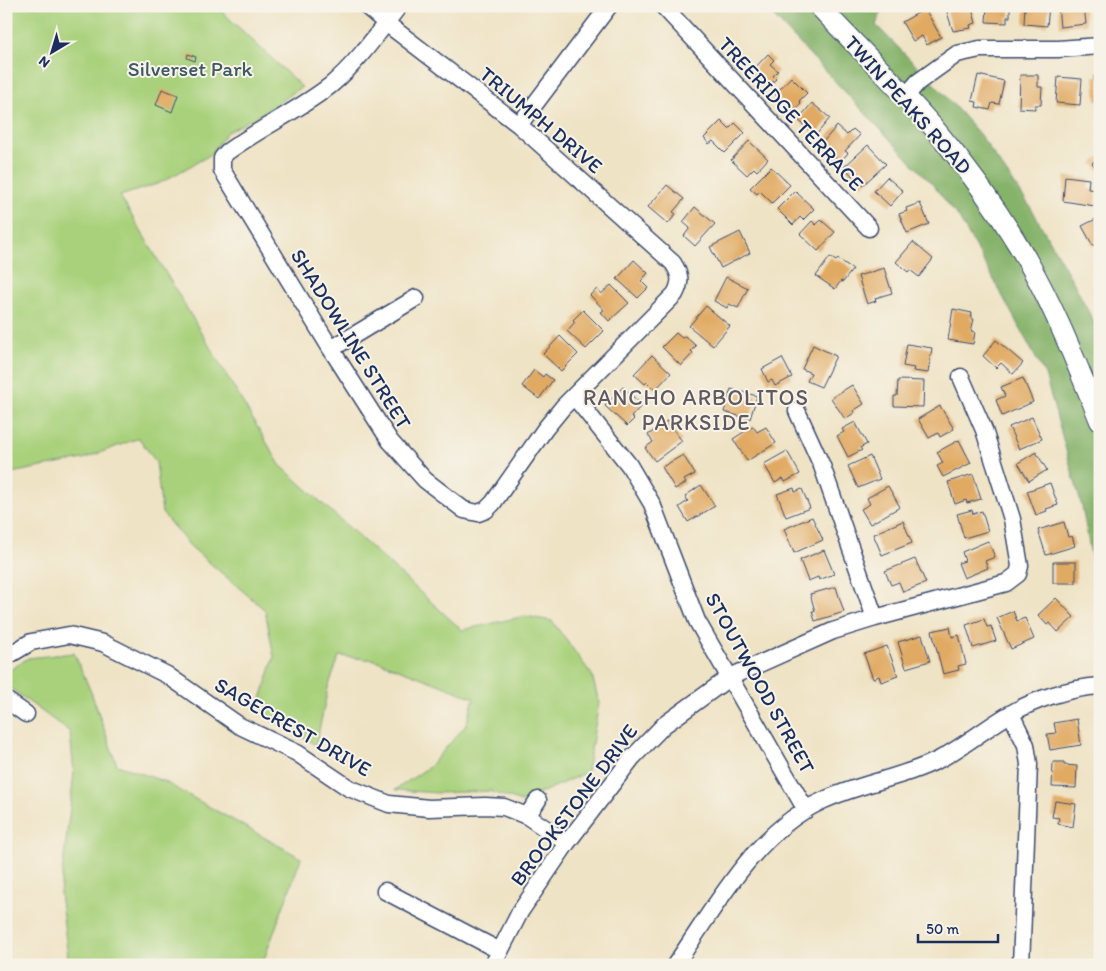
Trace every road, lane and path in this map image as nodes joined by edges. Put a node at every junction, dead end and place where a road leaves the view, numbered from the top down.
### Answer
1 (366, 6) edge
2 (399, 6) edge
3 (609, 6) edge
4 (663, 6) edge
5 (819, 6) edge
6 (386, 24) junction
7 (1100, 46) edge
8 (905, 97) junction
9 (519, 125) junction
10 (869, 228) dead end
11 (416, 298) dead end
12 (331, 349) junction
13 (961, 377) dead end
14 (574, 396) junction
15 (798, 411) dead end
16 (1100, 421) edge
17 (875, 618) junction
18 (6, 657) edge
19 (730, 677) junction
20 (1100, 686) edge
21 (6, 700) edge
22 (26, 714) dead end
23 (1011, 714) junction
24 (538, 800) dead end
25 (806, 810) junction
26 (527, 816) junction
27 (567, 843) junction
28 (385, 891) dead end
29 (496, 958) edge
30 (675, 965) edge
31 (1021, 965) edge

1 - 6 street, TRIUMPH DRIVE
2 - 6 street
3 - 9 street
4 - 10 street, TREERIDGE TERRACE
5 - 8 main road, TWIN PEAKS ROAD
6 - 9 street, TRIUMPH DRIVE
6 - 12 street, SHADOWLINE STREET
7 - 8 street
8 - 16 main road, TWIN PEAKS ROAD
9 - 14 street, TRIUMPH DRIVE
11 - 12 street
12 - 14 street, SHADOWLINE STREET
13 - 17 street, BROOKSTONE DRIVE
14 - 19 street, STOUTWOOD STREET
15 - 17 street
17 - 19 street, BROOKSTONE DRIVE
18 - 26 street, SAGECREST DRIVE
19 - 25 street, STOUTWOOD STREET
19 - 27 street, BROOKSTONE DRIVE
20 - 23 street
21 - 22 street
23 - 25 street
23 - 31 street
24 - 26 street
25 - 30 street
26 - 27 street, SAGECREST DRIVE
27 - 29 street, BROOKSTONE DRIVE
28 - 29 street

